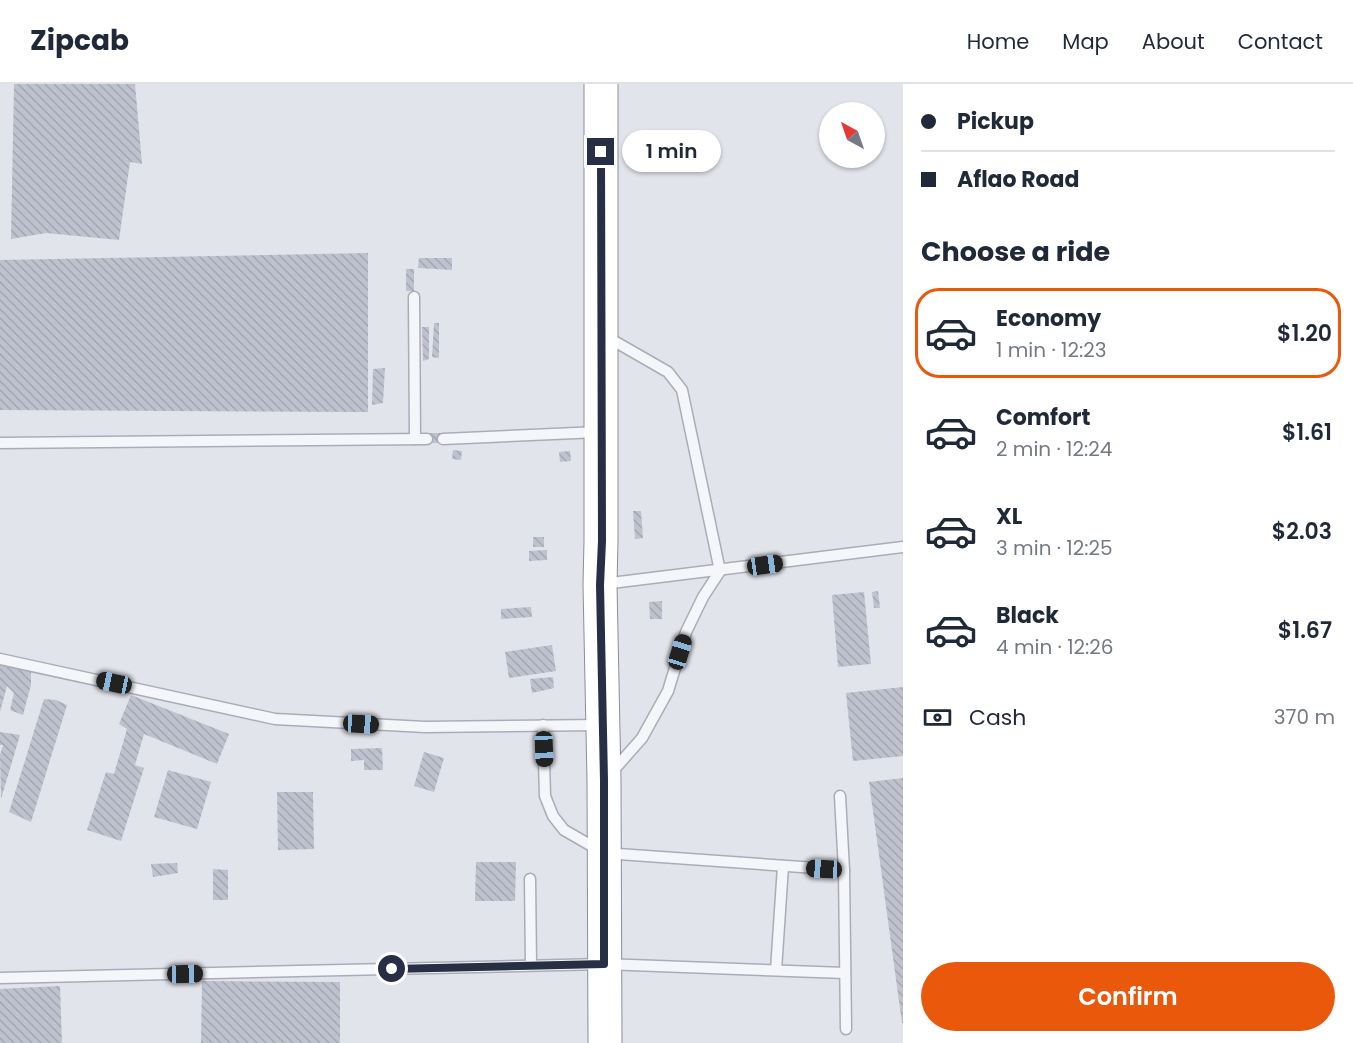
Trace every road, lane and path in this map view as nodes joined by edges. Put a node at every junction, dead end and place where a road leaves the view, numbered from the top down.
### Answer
1 (601, 84) edge
2 (414, 297) dead end
3 (601, 333) junction
4 (602, 432) junction
5 (415, 439) junction
6 (427, 439) dead end
7 (443, 439) dead end
8 (0, 443) edge
9 (903, 547) edge
10 (720, 571) junction
11 (600, 585) junction
12 (0, 659) edge
13 (543, 725) junction
14 (602, 725) junction
15 (604, 780) junction
16 (840, 796) dead end
17 (604, 853) junction
18 (783, 866) junction
19 (844, 870) junction
20 (530, 879) dead end
21 (604, 964) junction
22 (531, 965) junction
23 (776, 970) junction
24 (845, 973) junction
25 (0, 978) edge
26 (846, 1029) dead end
27 (605, 1043) edge

1 - 3 highway
2 - 5 lane
3 - 4 highway
3 - 10 lane
4 - 7 lane
4 - 11 highway
5 - 6 lane
5 - 8 lane
9 - 10 lane
10 - 11 lane
10 - 15 lane
11 - 14 highway
12 - 13 lane
13 - 14 lane
13 - 17 lane
14 - 15 highway
15 - 17 highway
16 - 19 lane
17 - 18 lane
17 - 21 highway
18 - 19 lane
18 - 23 lane
19 - 24 lane
20 - 22 lane
21 - 22 lane
21 - 23 lane
21 - 27 highway
22 - 25 lane
23 - 24 lane
24 - 26 lane

